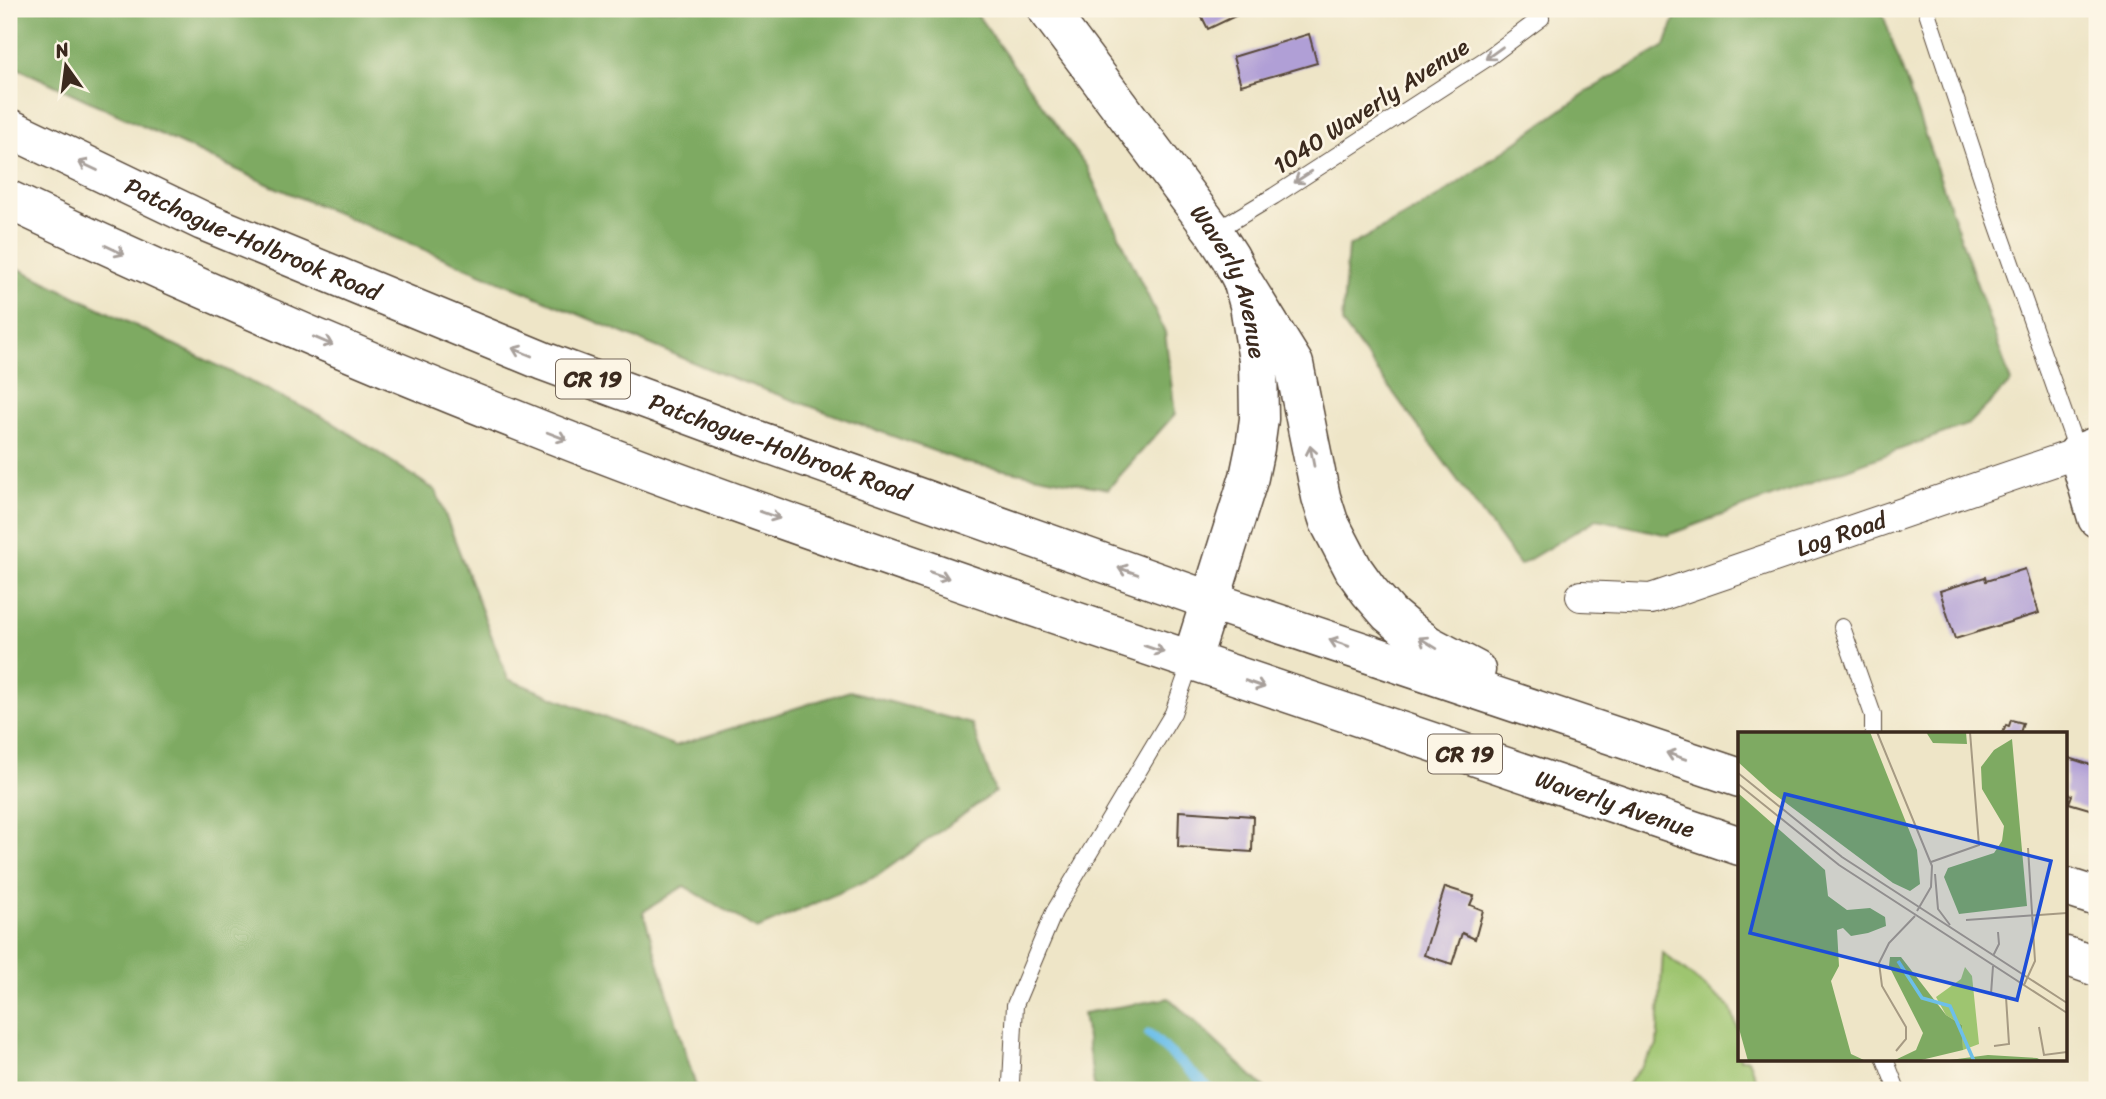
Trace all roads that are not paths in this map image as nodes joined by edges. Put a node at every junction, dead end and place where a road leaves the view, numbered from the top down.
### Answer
1 (1047, 9) edge
2 (1538, 9) edge
3 (1926, 9) edge
4 (9, 128) edge
5 (9, 200) edge
6 (1214, 232) junction
7 (1242, 280) junction
8 (2087, 449) edge
9 (2097, 519) edge
10 (1581, 596) dead end
11 (1211, 601) junction
12 (1842, 627) dead end
13 (1191, 662) junction
14 (1574, 722) junction
15 (1873, 732) edge
16 (1738, 777) edge
17 (1738, 845) edge
18 (2068, 888) edge
19 (2097, 897) edge
20 (2068, 957) edge
21 (2097, 967) edge
22 (1885, 1060) edge
23 (1013, 1090) edge
24 (1897, 1090) edge

1 - 6 main road, Waverly Avenue
2 -> 6 lane, 1040 Waverly Avenue
3 - 8 lane
11 -> 4 main road, Patchogue-Holbrook Road / CR 19
5 -> 13 main road, CR 19
6 - 7 main road, Waverly Avenue
7 - 11 main road, Waverly Avenue
14 -> 7 main road
8 - 9 main road
8 - 10 street, Log Road
11 - 13 main road, Waverly Avenue
14 -> 11 main road, CR 19
12 - 15 lane
13 -> 17 main road, Waverly Avenue / CR 19
13 - 23 lane
16 -> 14 main road, CR 19
18 - 19 main road
20 - 21 main road
22 - 24 lane

